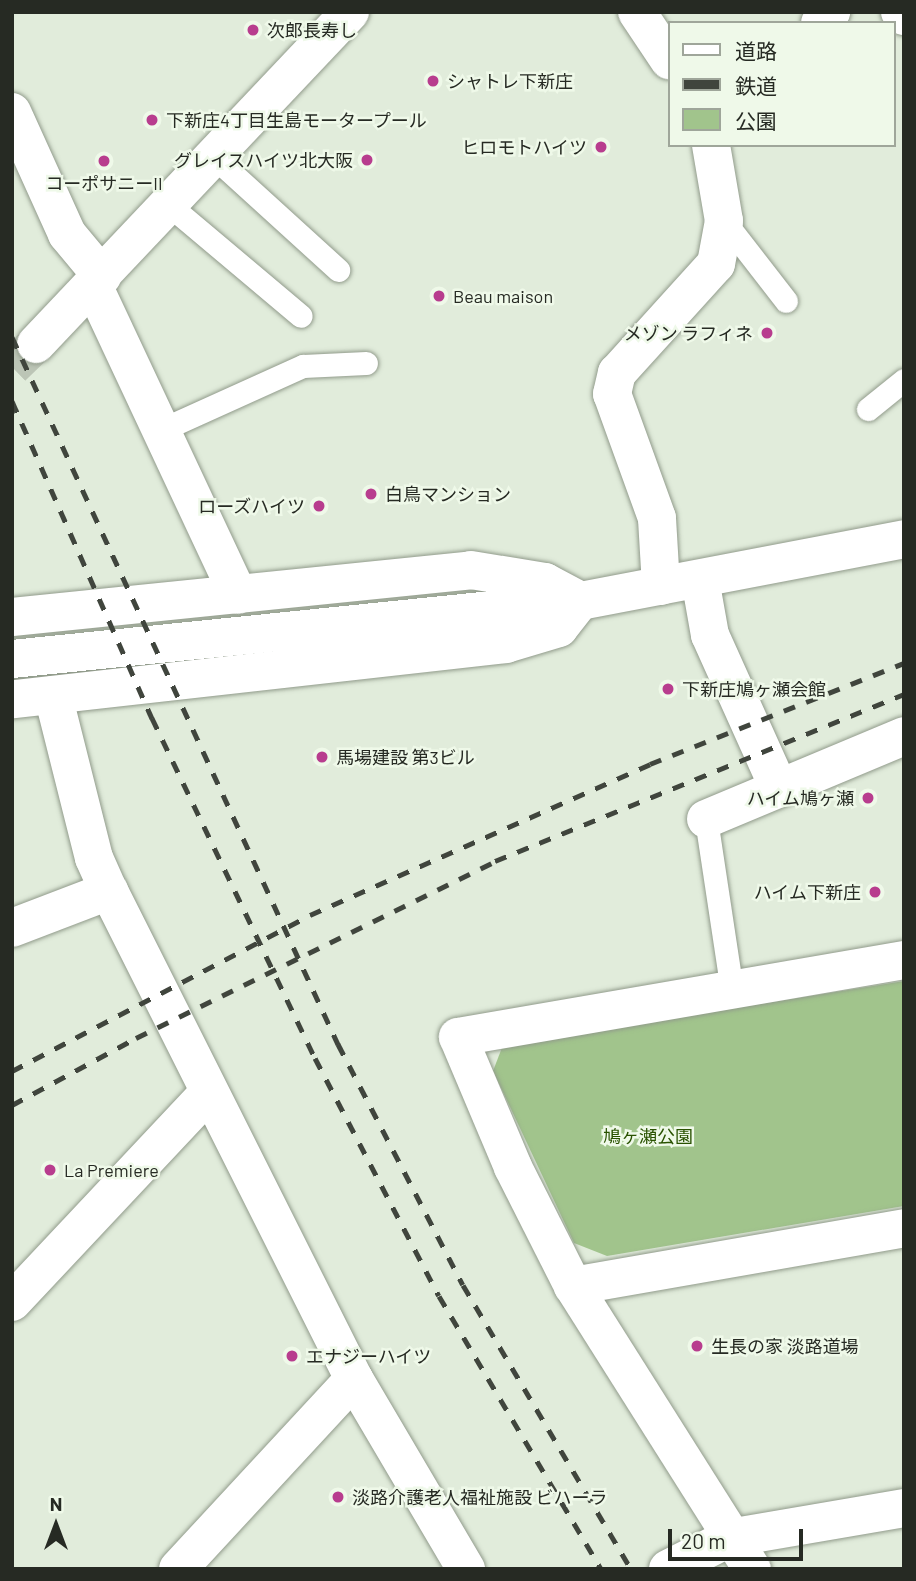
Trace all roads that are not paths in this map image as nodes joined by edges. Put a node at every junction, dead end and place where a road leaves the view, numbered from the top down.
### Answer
1 (350, 12) edge
2 (637, 12) edge
3 (900, 12) edge
4 (904, 16) edge
5 (668, 58) edge
6 (12, 112) edge
7 (711, 147) edge
8 (214, 157) junction
9 (169, 205) junction
10 (724, 221) junction
11 (338, 270) dead end
12 (98, 280) junction
13 (786, 301) dead end
14 (301, 316) dead end
15 (36, 344) tunnel mouth
16 (366, 363) dead end
17 (904, 380) edge
18 (868, 409) dead end
19 (162, 430) junction
20 (904, 539) edge
21 (700, 579) junction
22 (661, 586) junction
23 (239, 595) junction
24 (580, 601) junction
25 (12, 617) edge
26 (12, 659) edge
27 (53, 695) junction
28 (12, 699) edge
29 (904, 736) edge
30 (778, 786) junction
31 (706, 819) joint
32 (108, 891) junction
33 (12, 928) edge
34 (904, 960) edge
35 (732, 990) junction
36 (207, 1094) junction
37 (904, 1228) edge
38 (573, 1286) junction
39 (12, 1301) edge
40 (354, 1379) junction
41 (904, 1507) edge
42 (729, 1538) junction
43 (178, 1569) edge
44 (466, 1569) edge
45 (668, 1569) edge
46 (752, 1569) edge

1 - 8 street
2 - 5 street
3 - 4 street
6 - 12 street
7 - 10 street
8 - 9 street
8 - 11 lane
9 - 12 street
9 - 14 lane
10 - 13 lane
10 - 22 street
12 - 15 street
12 - 19 street
16 - 19 lane
17 - 18 lane
19 - 23 street
20 - 21 street
21 - 22 street
21 - 30 street
22 - 24 street
23 - 24 street
23 - 25 street
24 - 26 street
24 - 27 street
27 - 28 street
27 - 32 street
29 - 30 street
30 - 31 street
31 - 35 lane
32 - 33 street
32 - 36 street
34 - 35 street
35 - 38 street
36 - 39 street
36 - 40 street
37 - 38 street
38 - 42 street
40 - 43 street
40 - 44 street
41 - 42 street
42 - 45 street
42 - 46 street

